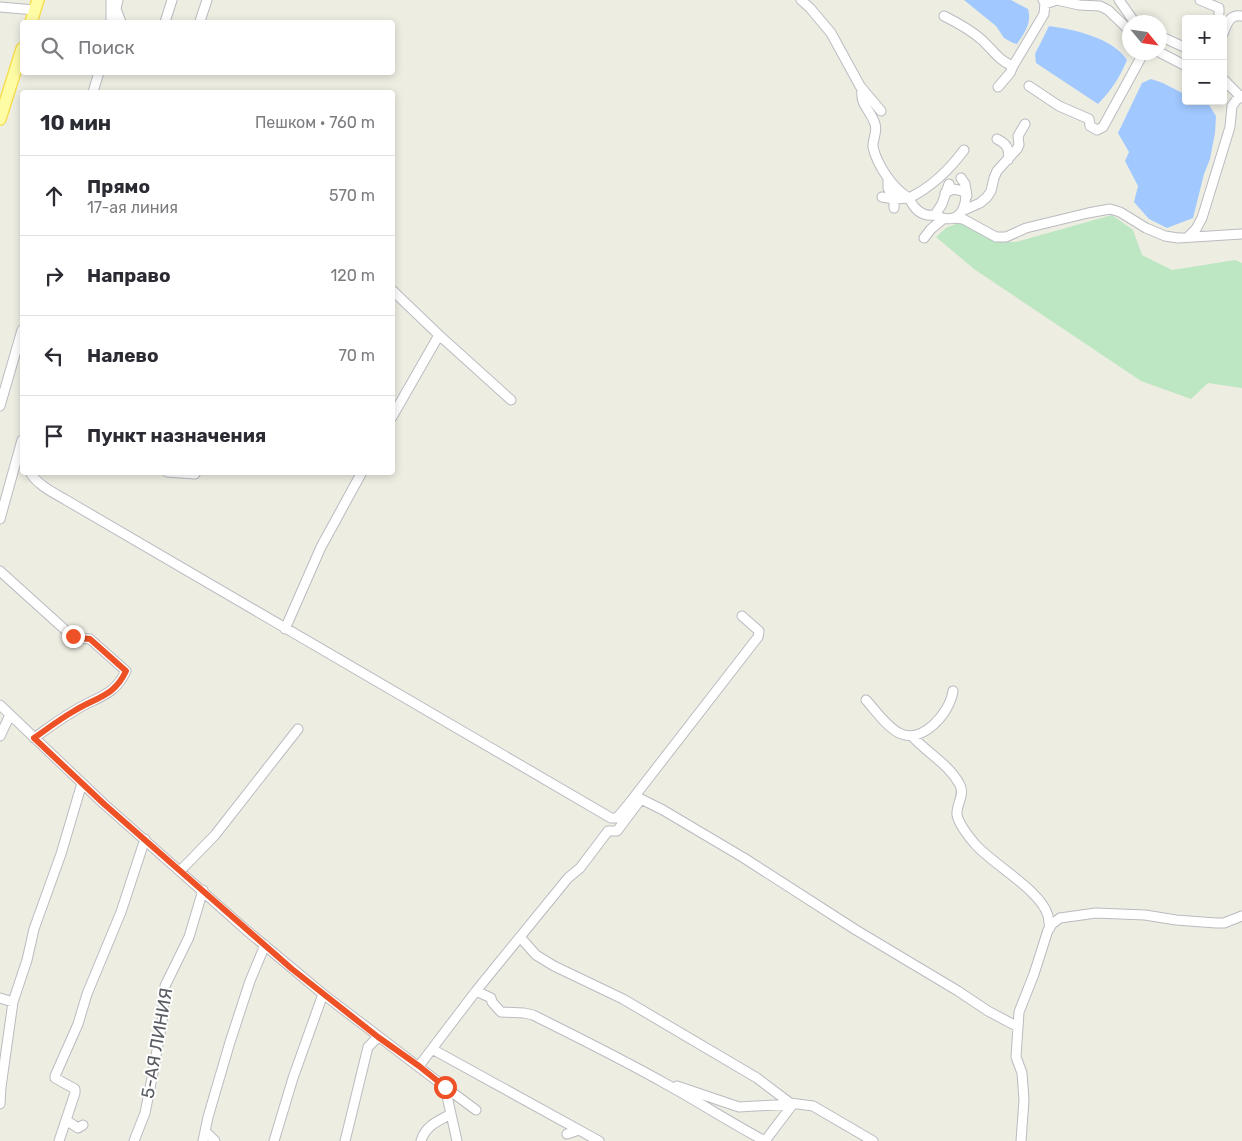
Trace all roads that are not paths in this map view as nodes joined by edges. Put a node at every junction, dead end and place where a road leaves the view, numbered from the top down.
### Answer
1 (111, 0) edge
2 (118, 0) edge
3 (172, 0) edge
4 (207, 0) edge
5 (800, 0) edge
6 (1118, 0) edge
7 (1200, 0) edge
8 (1044, 2) edge
9 (36, 5) edge
10 (0, 6) edge
11 (1219, 13) dead end
12 (1129, 15) edge
13 (944, 16) dead end
14 (1242, 16) edge
15 (32, 20) edge
16 (111, 20) edge
17 (120, 20) edge
18 (166, 20) edge
19 (200, 20) edge
20 (1122, 23) edge
21 (1227, 25) edge
22 (1167, 39) edge
23 (1182, 46) edge
24 (20, 55) edge
25 (1167, 56) edge
26 (1140, 60) edge
27 (1182, 64) edge
28 (1013, 66) junction
29 (98, 75) edge
30 (1227, 83) edge
31 (1029, 86) dead end
32 (998, 87) dead end
33 (862, 89) junction
34 (94, 90) edge
35 (1227, 90) edge
36 (1240, 95) edge
37 (881, 111) dead end
38 (0, 120) edge
39 (1025, 124) dead end
40 (997, 139) dead end
41 (964, 150) dead end
42 (1011, 155) junction
43 (961, 178) dead end
44 (888, 179) junction
45 (949, 184) dead end
46 (945, 193) junction
47 (966, 195) junction
48 (882, 197) dead end
49 (909, 198) junction
50 (894, 204) junction
51 (975, 206) junction
52 (962, 211) junction
53 (954, 218) junction
54 (939, 219) junction
55 (1242, 234) edge
56 (1188, 237) junction
57 (924, 238) dead end
58 (395, 293) edge
59 (438, 335) junction
60 (20, 337) edge
61 (511, 400) dead end
62 (0, 406) edge
63 (395, 412) edge
64 (19, 466) edge
65 (32, 475) edge
66 (360, 475) edge
67 (0, 519) edge
68 (0, 571) edge
69 (742, 616) dead end
70 (285, 630) junction
71 (953, 692) dead end
72 (866, 700) dead end
73 (0, 705) edge
74 (10, 715) junction
75 (298, 729) dead end
76 (0, 736) edge
77 (912, 736) junction
78 (34, 738) junction
79 (82, 783) junction
80 (145, 839) junction
81 (180, 871) junction
82 (203, 890) junction
83 (1242, 916) edge
84 (1050, 928) junction
85 (520, 937) junction
86 (265, 945) junction
87 (476, 991) junction
88 (323, 994) junction
89 (0, 998) edge
90 (13, 1002) junction
91 (1018, 1027) junction
92 (378, 1037) junction
93 (432, 1049) junction
94 (419, 1066) junction
95 (664, 1083) junction
96 (445, 1087) junction
97 (0, 1104) edge
98 (793, 1104) junction
99 (476, 1110) dead end
100 (451, 1114) junction
101 (66, 1120) junction
102 (82, 1125) dead end
103 (579, 1130) junction
104 (567, 1134) dead end
105 (204, 1136) edge
106 (60, 1141) edge
107 (134, 1141) edge
108 (215, 1141) edge
109 (274, 1141) edge
110 (345, 1141) edge
111 (421, 1141) edge
112 (457, 1141) edge
113 (599, 1141) edge
114 (765, 1141) edge
115 (873, 1141) edge
116 (1021, 1141) edge

1 - 16 street
2 - 17 street
3 - 18 street
4 - 19 street
5 - 33 street
6 - 12 street
7 - 11 street
8 - 20 street
8 - 28 street
9 - 10 street
9 - 15 main road
13 - 28 street
14 - 21 street
22 - 23 street
24 - 38 main road
25 - 27 street
26 - 31 street
28 - 32 street
29 - 34 street
30 - 36 street
33 - 37 street
33 - 44 street
35 - 36 street
36 - 56 street
39 - 42 street
40 - 42 street
41 - 49 street
42 - 51 street
43 - 47 street
44 - 49 street
44 - 50 street
45 - 46 street
46 - 47 street
46 - 54 street
47 - 51 street
47 - 52 street
48 - 50 street
49 - 50 street
49 - 54 street
51 - 52 street
52 - 53 street
53 - 54 street
53 - 56 street
54 - 57 street
55 - 56 street
58 - 59 street
59 - 61 street
59 - 63 street
60 - 62 street
64 - 67 street
65 - 70 street
66 - 70 street
68 - 78 street
69 - 70 street
71 - 77 street
72 - 77 street
73 - 74 street
74 - 76 street
74 - 78 street
75 - 81 street
77 - 84 street
78 - 79 street
79 - 80 street
79 - 90 street
80 - 81 street
80 - 101 street
81 - 82 street
82 - 86 street
82 - 107 street, 5-АЯ ЛИНИЯ
83 - 84 street
84 - 91 street
85 - 87 street
85 - 91 street
85 - 98 street
86 - 88 street
86 - 105 street
87 - 93 street
87 - 95 street
88 - 92 street
88 - 109 street
89 - 90 street
90 - 97 street
91 - 116 street
92 - 94 street
92 - 110 street
93 - 94 street
93 - 103 street
94 - 96 street
95 - 98 street
95 - 114 street
96 - 99 street
96 - 100 street
98 - 114 street
98 - 115 street
100 - 111 street
100 - 112 street
101 - 102 street
101 - 106 street
103 - 104 street
103 - 113 street
105 - 108 street

